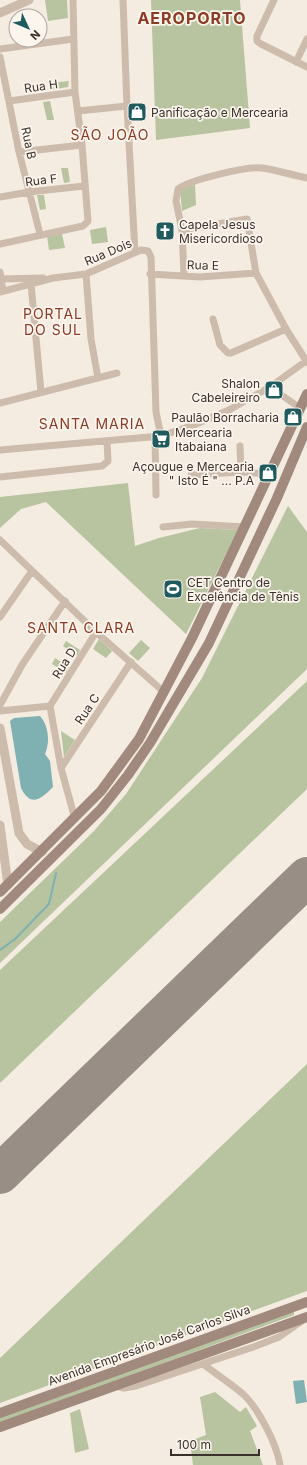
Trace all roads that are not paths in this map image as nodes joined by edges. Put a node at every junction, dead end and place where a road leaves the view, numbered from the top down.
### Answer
1 (29, 0) edge
2 (73, 0) edge
3 (123, 0) edge
4 (274, 0) edge
5 (0, 13) edge
6 (73, 39) junction
7 (307, 39) edge
8 (0, 49) edge
9 (0, 57) edge
10 (296, 62) junction
11 (307, 67) edge
12 (75, 92) junction
13 (9, 101) junction
14 (127, 106) junction
15 (78, 111) junction
16 (82, 145) junction
17 (20, 152) junction
18 (307, 178) edge
19 (84, 186) junction
20 (29, 192) junction
21 (0, 197) edge
22 (182, 230) junction
23 (40, 234) junction
24 (0, 244) edge
25 (135, 252) junction
26 (256, 273) junction
27 (86, 274) junction
28 (150, 274) junction
29 (184, 275) junction
30 (1, 276) edge
31 (53, 278) junction
32 (31, 284) junction
33 (2, 291) edge
34 (213, 319) dead end
35 (286, 329) junction
36 (307, 362) edge
37 (117, 373) dead end
38 (98, 378) junction
39 (270, 387) junction
40 (41, 392) junction
41 (307, 394) edge
42 (0, 403) edge
43 (300, 408) junction
44 (307, 427) edge
45 (158, 436) junction
46 (107, 441) junction
47 (240, 446) dead end
48 (0, 450) edge
49 (241, 472) junction
50 (270, 474) junction
51 (191, 475) dead end
52 (0, 477) edge
53 (156, 495) dead end
54 (163, 527) dead end
55 (245, 527) junction
56 (0, 540) edge
57 (229, 560) junction
58 (244, 570) junction
59 (32, 571) junction
60 (221, 579) junction
61 (235, 590) junction
62 (65, 601) junction
63 (0, 617) edge
64 (96, 632) junction
65 (131, 662) junction
66 (164, 692) junction
67 (0, 705) edge
68 (50, 706) junction
69 (0, 711) edge
70 (0, 728) edge
71 (60, 768) junction
72 (75, 819) junction
73 (0, 825) edge
74 (42, 852) junction
75 (8, 885) junction
76 (0, 892) edge
77 (0, 909) edge
78 (302, 1304) edge
79 (304, 1318) edge
80 (236, 1348) junction
81 (203, 1364) junction
82 (115, 1386) junction
83 (0, 1413) edge
84 (0, 1427) edge
85 (280, 1465) edge

1 - 5 street
2 - 6 street
3 - 14 street
4 - 10 street
6 - 8 street
6 - 12 street
7 - 10 street
9 - 13 street, Rua B
10 - 11 street
12 - 13 street, Rua H
12 - 15 street
13 - 17 street, Rua B
14 - 15 street
14 - 25 street
15 - 16 street
16 - 17 street
16 - 19 street
17 - 20 street, Rua B
18 - 22 street
19 - 20 street, Rua F
19 - 23 street
20 - 21 street, Rua F
20 - 23 street, Rua B
22 - 26 street
22 - 29 street
23 - 24 street
25 - 27 street, Rua Dois
25 - 28 street, Rua Dois
26 - 29 street, Rua E
26 - 35 street
27 - 31 street, Rua Dois
27 - 38 street
28 - 29 street, Rua E
28 - 45 street
30 - 31 street, Rua Dois
30 - 33 street
31 - 32 street, Rua Dois
32 - 33 street, Rua Dois
32 - 40 street
34 - 35 street
35 - 36 street
36 - 39 street
37 - 38 street
38 - 40 street
39 - 43 street
39 - 45 street
40 - 42 street
41 - 43 main road
43 - 50 main road
44 - 58 main road
45 - 46 street
45 - 53 street
46 - 48 street
46 - 52 street
47 - 49 street
49 - 50 street
49 - 51 street
50 - 55 main road
54 - 55 street
55 - 57 main road
56 - 59 street
57 - 58 main road
57 - 60 main road
58 - 61 main road
59 - 62 street
59 - 63 street
60 - 61 main road
60 - 66 main road
61 - 77 main road
62 - 64 street
62 - 67 street
64 - 65 street
64 - 68 street, Rua D
65 - 66 street
65 - 71 street, Rua C
66 - 72 main road
68 - 69 street
68 - 71 street
70 - 74 street
71 - 72 street
72 - 74 main road
73 - 75 street
74 - 75 main road
75 - 76 main road
78 - 79 main road
78 - 83 main road, Avenida Empresário José Carlos Silva
79 - 80 main road
80 - 81 street
80 - 82 main road
81 - 82 street
81 - 85 street
82 - 84 main road

